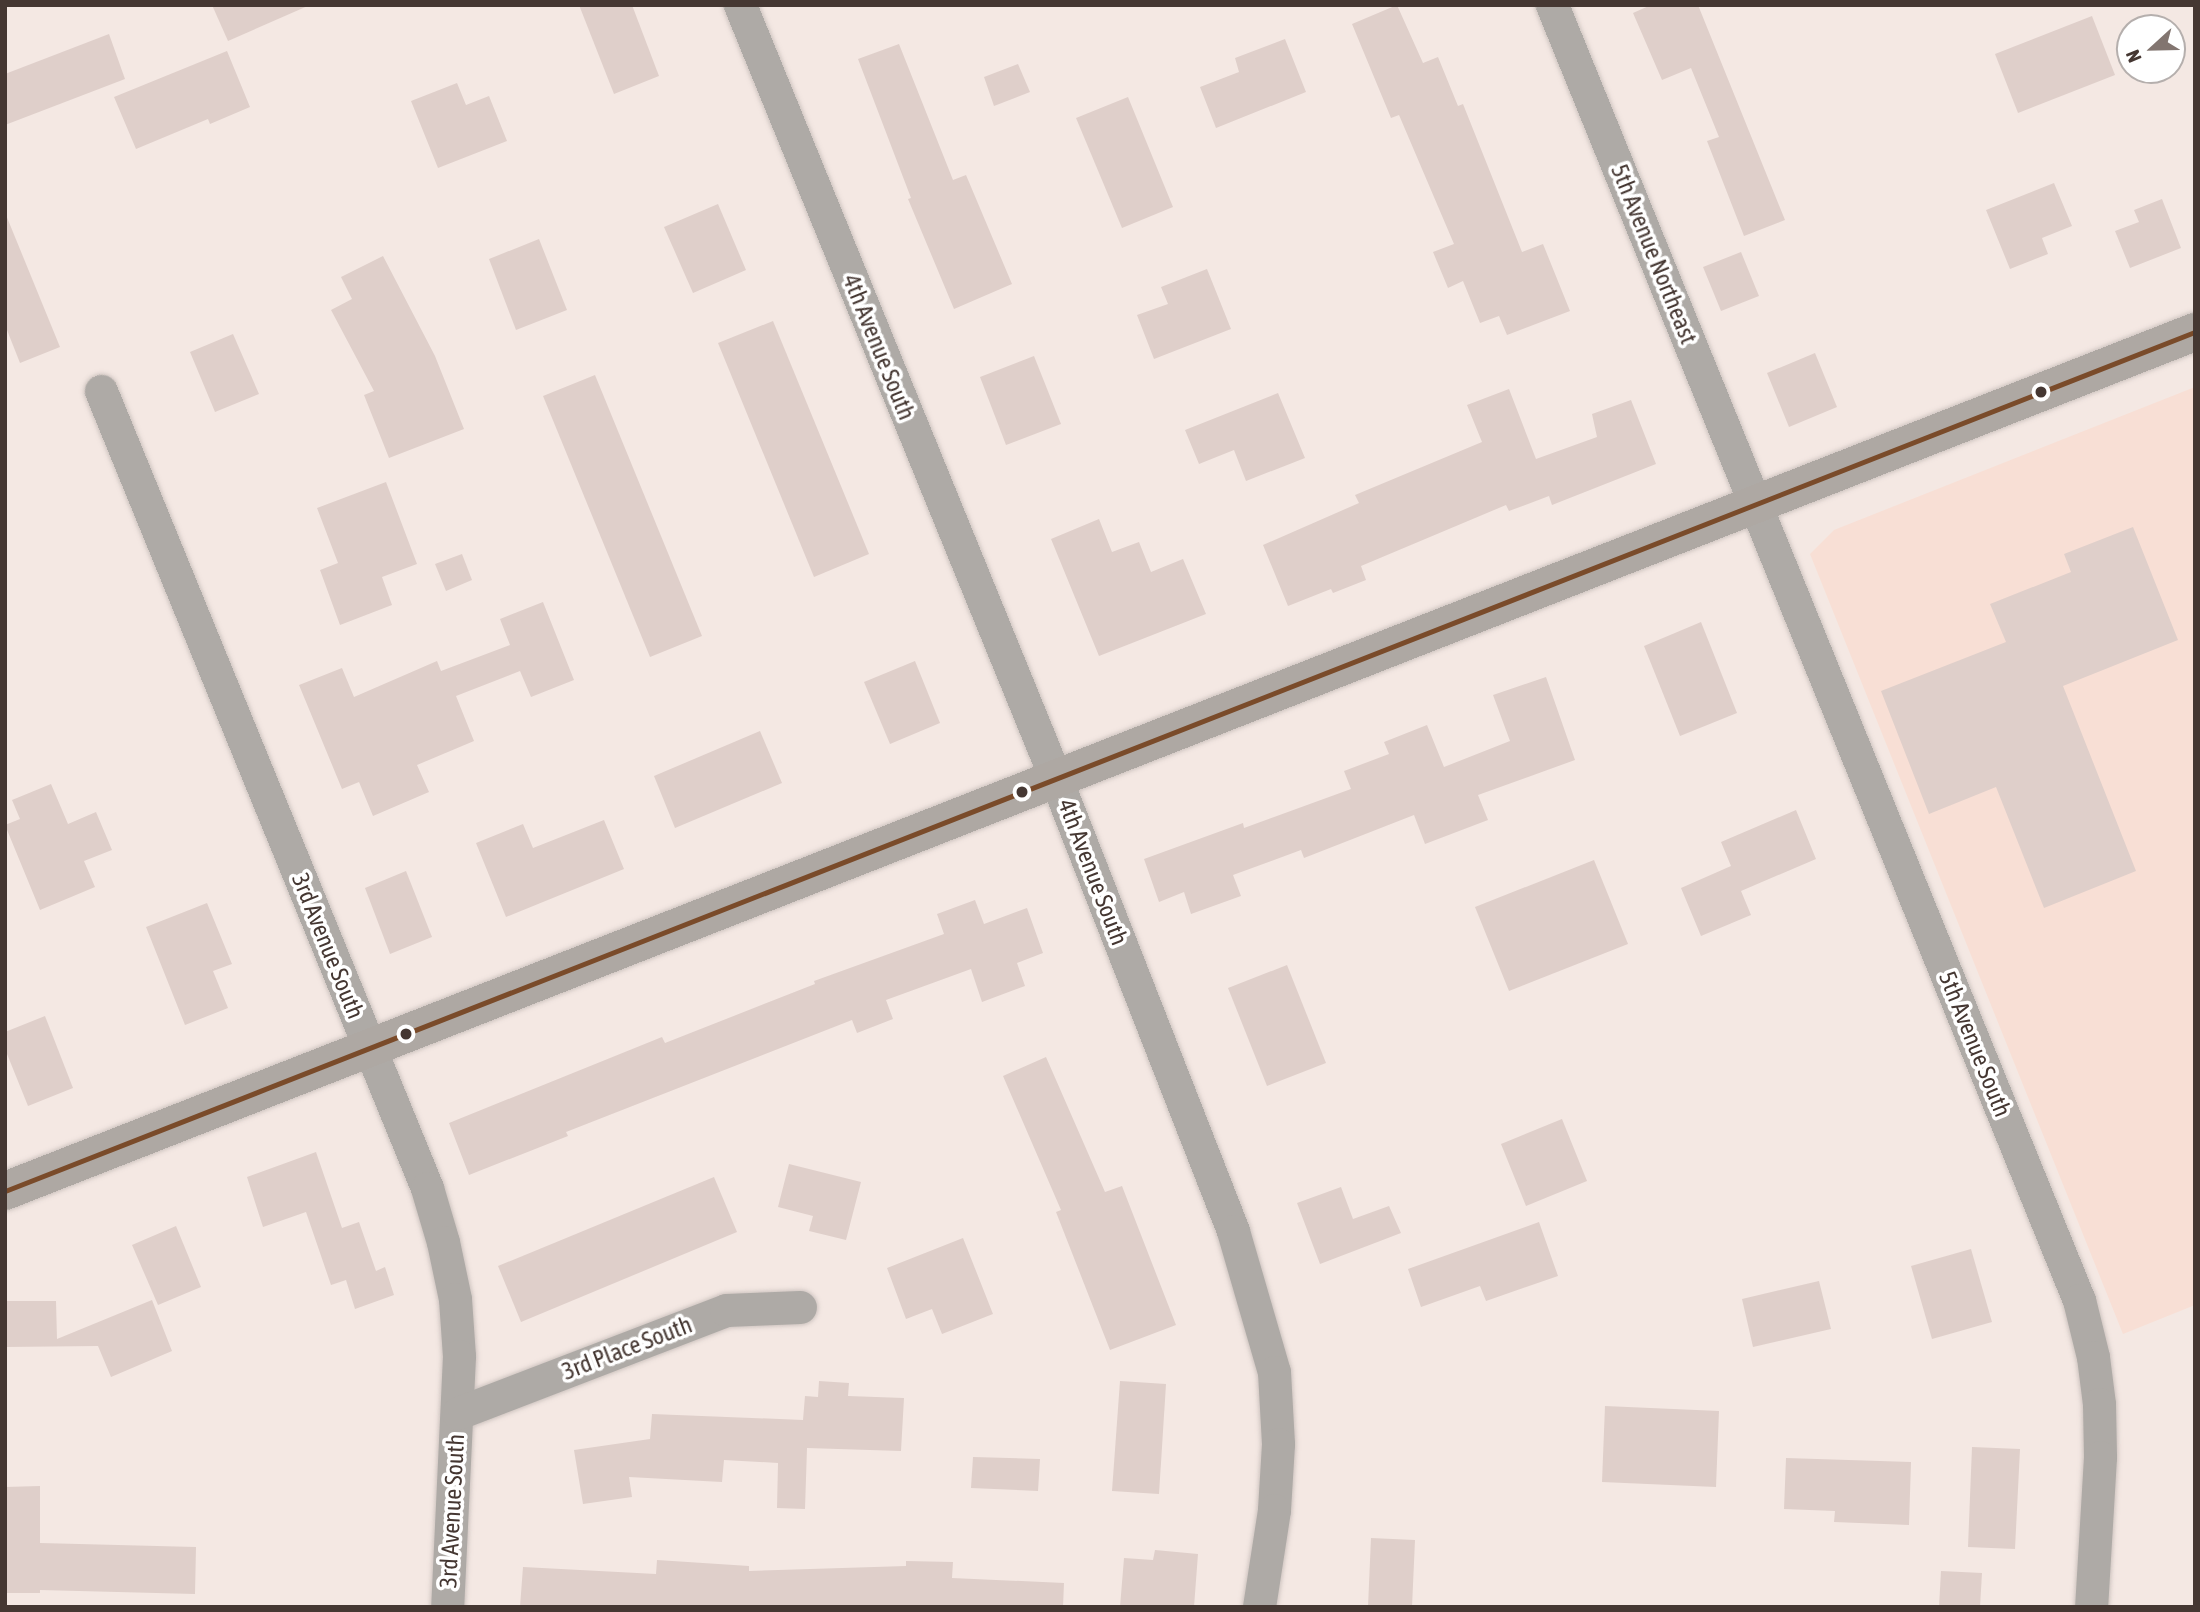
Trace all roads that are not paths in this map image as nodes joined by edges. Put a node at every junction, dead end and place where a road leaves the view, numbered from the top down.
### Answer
1 (740, 5) edge
2 (1552, 5) edge
3 (2195, 332) edge
4 (101, 391) dead end
5 (1755, 502) junction
6 (1056, 779) junction
7 (369, 1049) junction
8 (5, 1191) edge
9 (800, 1307) dead end
10 (458, 1413) junction
11 (447, 1607) edge
12 (1259, 1607) edge
13 (2091, 1607) edge

1 - 6 street, 4th Avenue South
2 - 5 street, 5th Avenue Northeast
3 - 5 street
4 - 7 street, 3rd Avenue South
5 - 6 street
5 - 13 street, 5th Avenue South
6 - 7 street
6 - 12 street, 4th Avenue South
7 - 8 street
7 - 10 street, 3rd Avenue South
9 - 10 street, 3rd Place South
10 - 11 street, 3rd Avenue South

